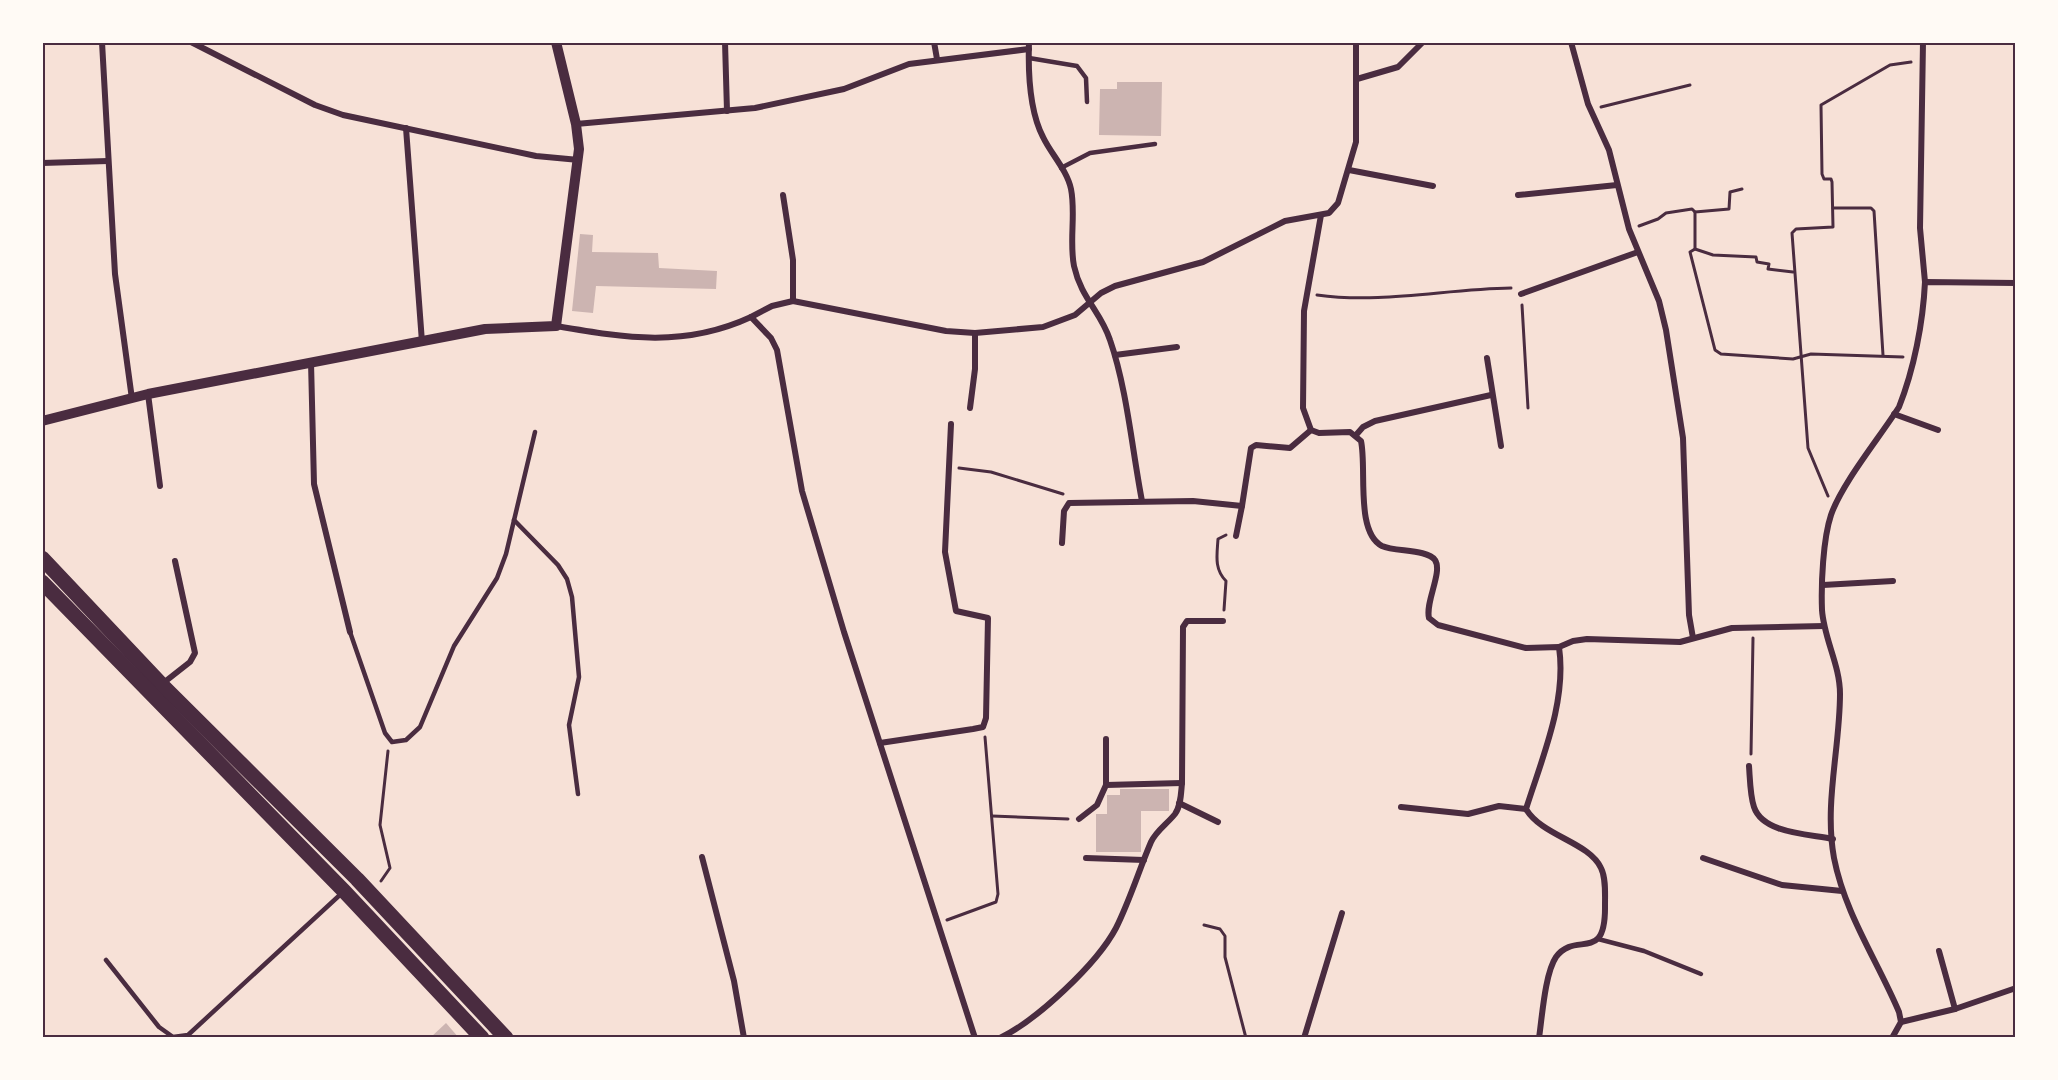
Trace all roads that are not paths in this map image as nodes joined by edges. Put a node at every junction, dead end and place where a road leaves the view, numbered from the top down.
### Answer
1 (102, 42) edge
2 (191, 42) edge
3 (556, 42) edge
4 (725, 42) edge
5 (934, 42) edge
6 (1356, 42) edge
7 (1422, 42) edge
8 (1571, 42) edge
9 (1923, 42) edge
10 (1029, 45) edge
11 (1029, 58) junction
12 (937, 59) junction
13 (1357, 79) junction
14 (1087, 102) dead end
15 (727, 111) junction
16 (576, 124) junction
17 (406, 128) junction
18 (1155, 144) dead end
19 (579, 160) junction
20 (108, 161) junction
21 (42, 163) edge
22 (1061, 168) junction
23 (1349, 170) junction
24 (1617, 185) junction
25 (1433, 186) dead end
26 (783, 195) dead end
27 (1518, 195) dead end
28 (1321, 215) junction
29 (1638, 252) junction
30 (1925, 282) junction
31 (2016, 283) edge
32 (1521, 294) road end
33 (793, 301) junction
34 (1088, 304) junction
35 (751, 317) junction
36 (556, 326) junction
37 (975, 333) junction
38 (422, 342) junction
39 (1177, 347) dead end
40 (1115, 355) junction
41 (1487, 358) dead end
42 (311, 362) junction
43 (148, 394) junction
44 (1491, 395) junction
45 (132, 399) junction
46 (970, 408) dead end
47 (1894, 414) junction
48 (42, 421) edge
49 (951, 424) dead end
50 (1311, 430) junction
51 (1938, 430) dead end
52 (535, 432) dead end
53 (1356, 435) junction
54 (1500, 446) dead end
55 (160, 486) dead end
56 (1142, 501) junction
57 (1242, 506) junction
58 (514, 520) junction
59 (1236, 536) road end
60 (1062, 543) dead end
61 (42, 558) edge
62 (175, 561) dead end
63 (1893, 581) dead end
64 (42, 582) edge
65 (1823, 585) junction
66 (1223, 621) road end
67 (1824, 626) junction
68 (350, 632) joint
69 (1694, 639) junction
70 (1559, 648) junction
71 (161, 684) junction
72 (1106, 739) dead end
73 (880, 743) junction
74 (1749, 766) road end
75 (1182, 783) junction
76 (1106, 784) junction
77 (578, 794) dead end
78 (1179, 803) junction
79 (1401, 807) dead end
80 (1526, 809) junction
81 (1079, 819) road end
82 (1218, 822) dead end
83 (1833, 839) junction
84 (702, 857) dead end
85 (1086, 858) dead end
86 (1702, 858) dead end
87 (1144, 860) junction
88 (357, 879) junction
89 (344, 891) junction
90 (1842, 891) junction
91 (1342, 913) dead end
92 (1598, 939) junction
93 (1940, 951) dead end
94 (106, 960) dead end
95 (1701, 974) dead end
96 (2016, 987) edge
97 (1955, 1009) junction
98 (1901, 1022) junction
99 (482, 1038) edge
100 (506, 1038) edge
101 (744, 1038) edge
102 (975, 1038) edge
103 (1000, 1038) edge
104 (1304, 1038) edge
105 (1539, 1038) edge
106 (1892, 1038) edge

1 - 20 street
2 - 17 street
3 - 16 street
4 - 15 street
5 - 12 street
6 - 13 street
7 - 13 street
8 - 24 street
9 - 30 street
10 - 11 street
10 - 12 street
11 - 14 lane
11 - 22 street
12 - 15 street
13 - 23 street
15 - 16 street
16 - 19 street
17 - 19 street
17 - 38 street
18 - 22 lane
19 - 36 street
20 - 21 street
20 - 45 street
22 - 34 street
23 - 25 street
23 - 28 street
24 - 27 street
24 - 29 street
26 - 33 street
28 - 34 street
28 - 50 street
29 - 32 street
29 - 69 street
30 - 31 street
30 - 47 street
33 - 35 street
33 - 37 street
34 - 37 street
34 - 40 street
35 - 36 street
35 - 73 street
36 - 38 street
37 - 46 street
38 - 42 street
39 - 40 street
40 - 56 street
41 - 44 street
42 - 43 street
42 - 68 street
43 - 45 street
43 - 55 street
44 - 53 street
44 - 54 street
45 - 48 street
47 - 51 street
47 - 65 street
49 - 73 street
50 - 53 street
50 - 57 street
52 - 58 lane
53 - 70 street
56 - 57 street
56 - 60 street
57 - 59 street
58 - 68 lane
58 - 77 lane
61 - 71 main road
62 - 71 street
63 - 65 street
64 - 89 main road
65 - 67 street
66 - 75 street
67 - 69 street
67 - 83 street
69 - 70 street
70 - 80 street
71 - 88 main road
72 - 76 street
73 - 102 street
74 - 83 street
75 - 76 street
75 - 78 street
76 - 81 street
78 - 82 street
78 - 87 street
79 - 80 street
80 - 92 street
83 - 90 street
84 - 101 street
85 - 87 street
86 - 90 street
87 - 103 street
88 - 89 main road
88 - 100 main road
89 - 94 lane
89 - 99 main road
90 - 98 street
91 - 104 street
92 - 95 lane
92 - 105 street
93 - 97 street
96 - 97 street
97 - 98 street
98 - 106 street

